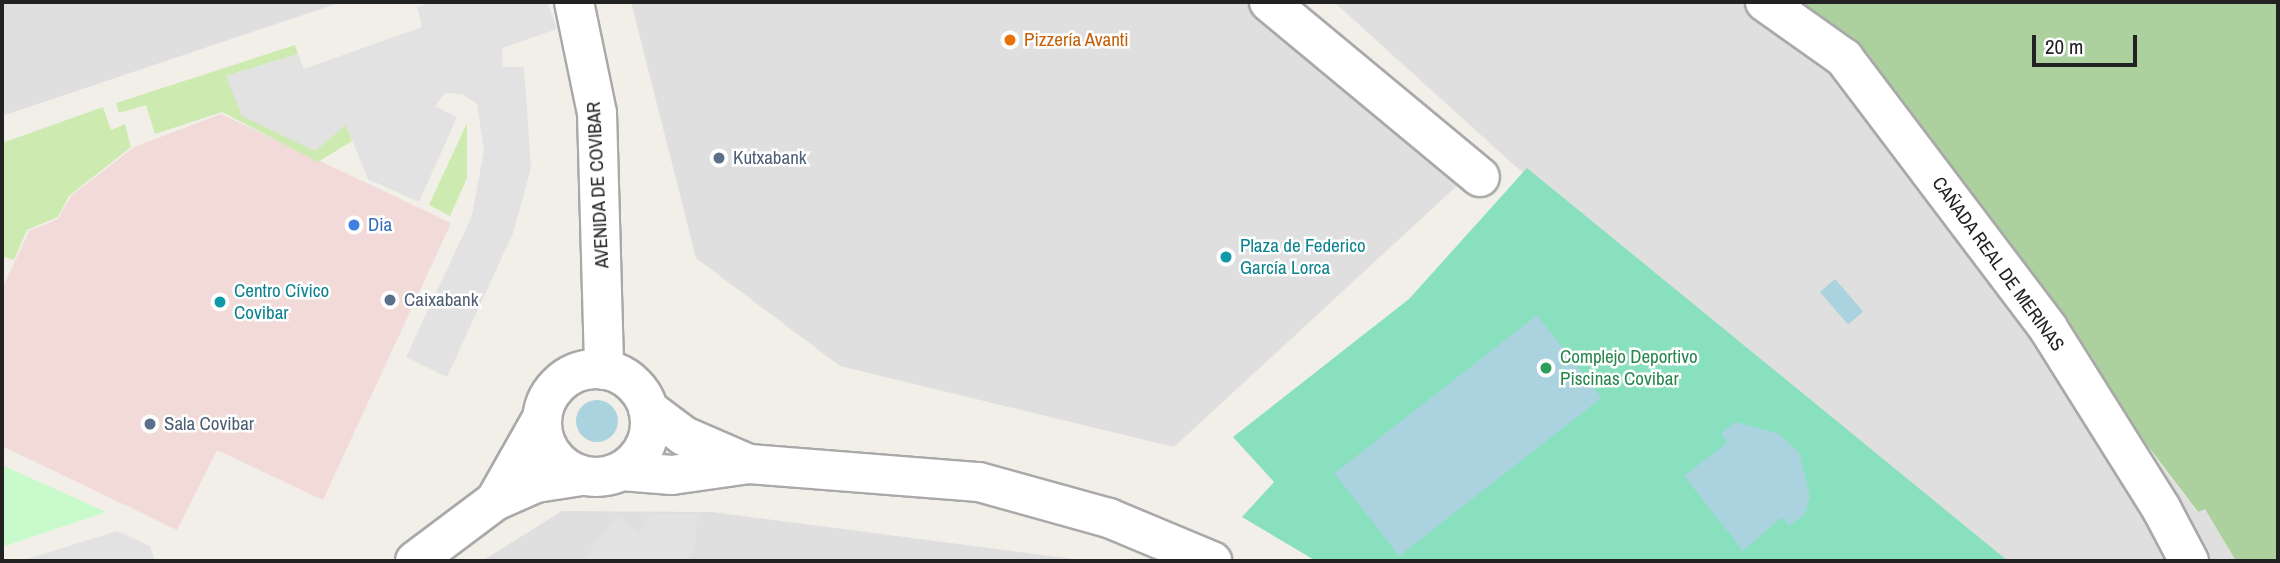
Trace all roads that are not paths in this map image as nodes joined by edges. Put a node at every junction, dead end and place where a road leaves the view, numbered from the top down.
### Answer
1 (574, 2) edge
2 (1269, 2) edge
3 (1765, 2) edge
4 (1480, 177) dead end
5 (604, 370) junction
6 (648, 409) junction
7 (542, 418) junction
8 (749, 464) junction
9 (622, 471) junction
10 (581, 476) junction
11 (495, 501) junction
12 (415, 561) edge
13 (1212, 561) edge
14 (2189, 561) edge

1 - 5 street, AVENIDA DE COVIBAR
2 - 4 street
3 - 14 street, CAÑADA REAL DE MERINAS
5 - 6 street
5 - 7 street
6 - 8 street
6 - 9 street
7 - 10 street
7 - 11 street
8 - 9 street
8 - 13 street
9 - 10 street
10 - 11 street
11 - 12 street

